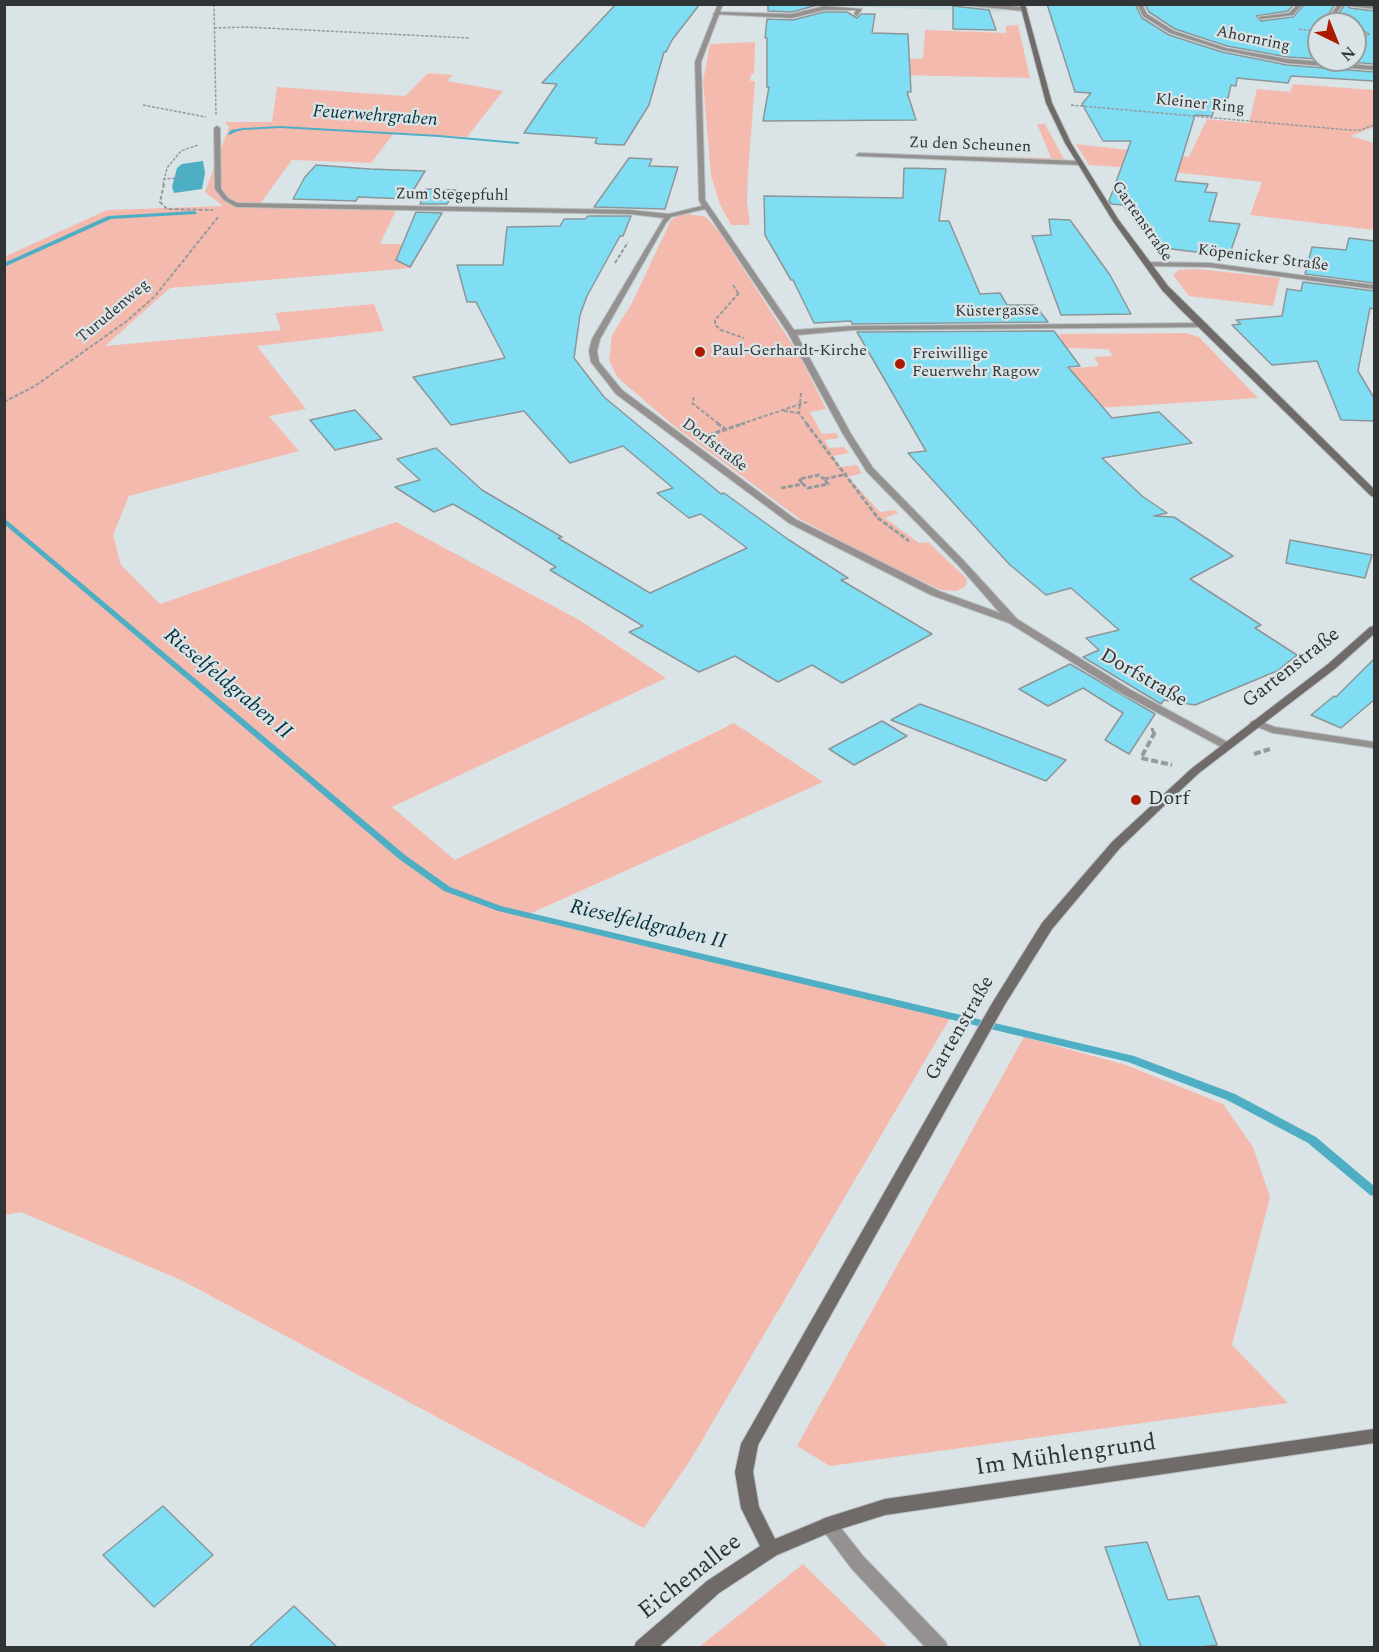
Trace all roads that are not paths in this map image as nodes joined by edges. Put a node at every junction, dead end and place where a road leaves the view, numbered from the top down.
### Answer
1 (721, 4) edge
2 (954, 4) edge
3 (1139, 4) edge
4 (1302, 4) edge
5 (1350, 4) edge
6 (1023, 7) edge
7 (1374, 8) edge
8 (716, 14) junction
9 (857, 14) dead end
10 (1261, 16) dead end
11 (1374, 68) edge
12 (217, 128) dead end
13 (859, 156) dead end
14 (1080, 163) junction
15 (705, 207) junction
16 (669, 216) junction
17 (1148, 264) junction
18 (1374, 287) edge
19 (1204, 325) junction
20 (792, 333) junction
21 (1374, 494) edge
22 (1013, 621) junction
23 (1374, 628) edge
24 (1256, 723) junction
25 (1374, 745) edge
26 (1227, 746) junction
27 (1374, 1436) edge
28 (828, 1526) junction
29 (771, 1549) junction
30 (643, 1647) edge
31 (939, 1647) edge

1 - 8 street
2 - 6 street
3 - 11 street, Ahornring
4 - 10 street
5 - 7 street
6 - 14 street, Gartenstraße
8 - 9 street
8 - 15 street
12 - 16 street, Zum Stegepfuhl
13 - 14 street, Zu den Scheunen
14 - 17 street, Gartenstraße
15 - 16 street
15 - 20 street, Dorfstraße
16 - 22 street, Dorfstraße
17 - 18 street, Köpenicker Straße
17 - 19 street, Gartenstraße
19 - 20 street, Küstergasse
19 - 21 street, Gartenstraße
20 - 22 street, Dorfstraße
22 - 26 street, Dorfstraße
23 - 24 street, Gartenstraße
24 - 25 street
24 - 26 street, Gartenstraße
26 - 29 street, Gartenstraße
27 - 28 street, Im Mühlengrund
28 - 29 street, Im Mühlengrund
28 - 31 street
29 - 30 street, Eichenallee

